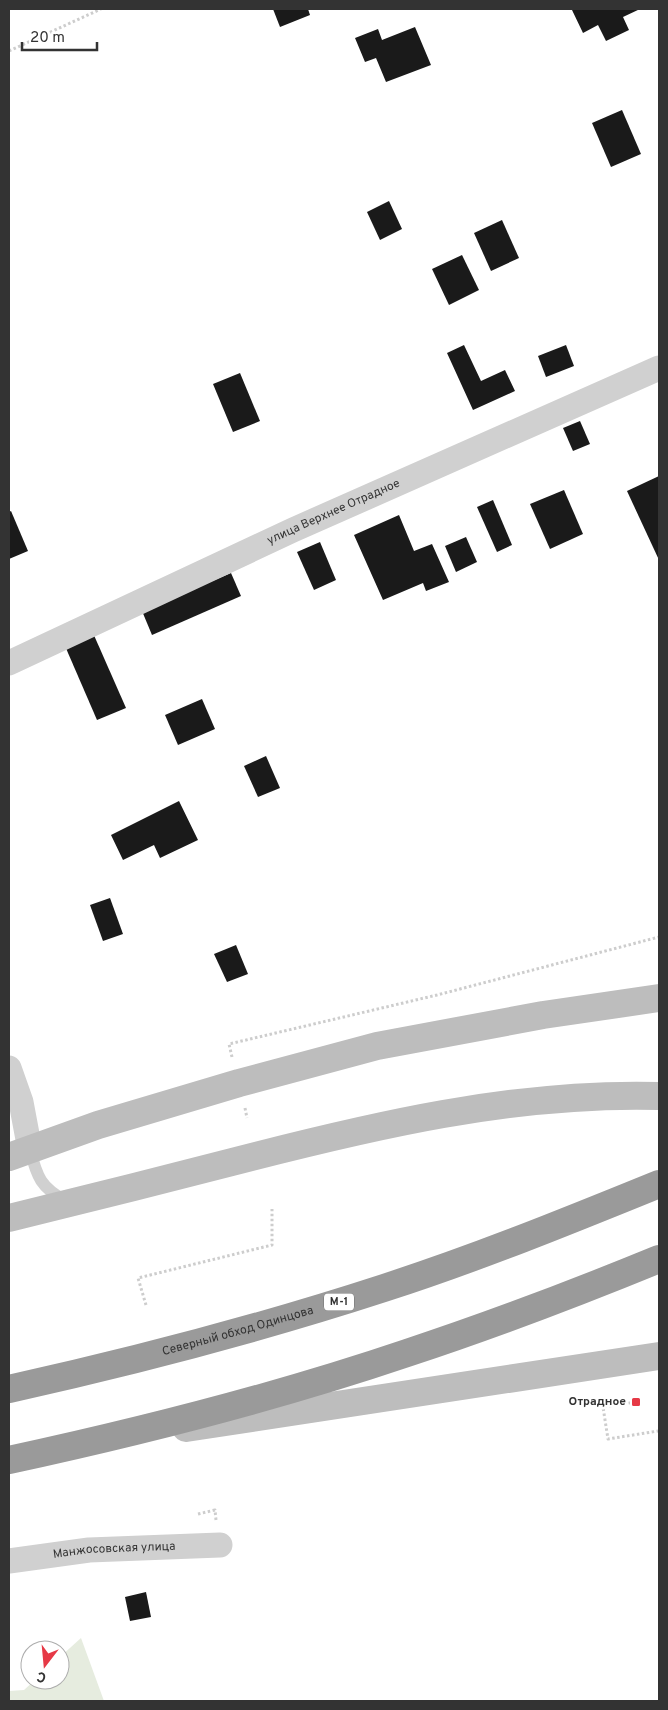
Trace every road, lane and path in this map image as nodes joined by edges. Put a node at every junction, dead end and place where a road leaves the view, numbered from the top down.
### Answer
1 (102, 9) edge
2 (9, 51) edge
3 (659, 368) edge
4 (9, 663) edge
5 (659, 937) edge
6 (659, 998) edge
7 (229, 1044) dead end
8 (9, 1068) edge
9 (650, 1096) edge
10 (19, 1154) edge
11 (659, 1184) edge
12 (71, 1203) junction
13 (272, 1209) dead end
14 (9, 1218) edge
15 (659, 1259) edge
16 (146, 1304) dead end
17 (659, 1356) edge
18 (9, 1389) edge
19 (636, 1402) dead end
20 (658, 1431) dead end
21 (89, 1442) junction
22 (9, 1460) edge
23 (220, 1545) dead end
24 (9, 1561) edge

1 - 2 path
3 - 4 street, улица Верхнее Отрадное
5 - 7 path
6 - 10 main road
8 - 10 street
9 - 12 main road
10 - 12 lane
11 - 18 highway, Северный обход Одинцова / М-1
12 - 14 main road
13 - 16 path
15 - 21 highway
17 - 21 main road
19 - 20 path
21 - 22 highway
23 - 24 street, Манжосовская улица

